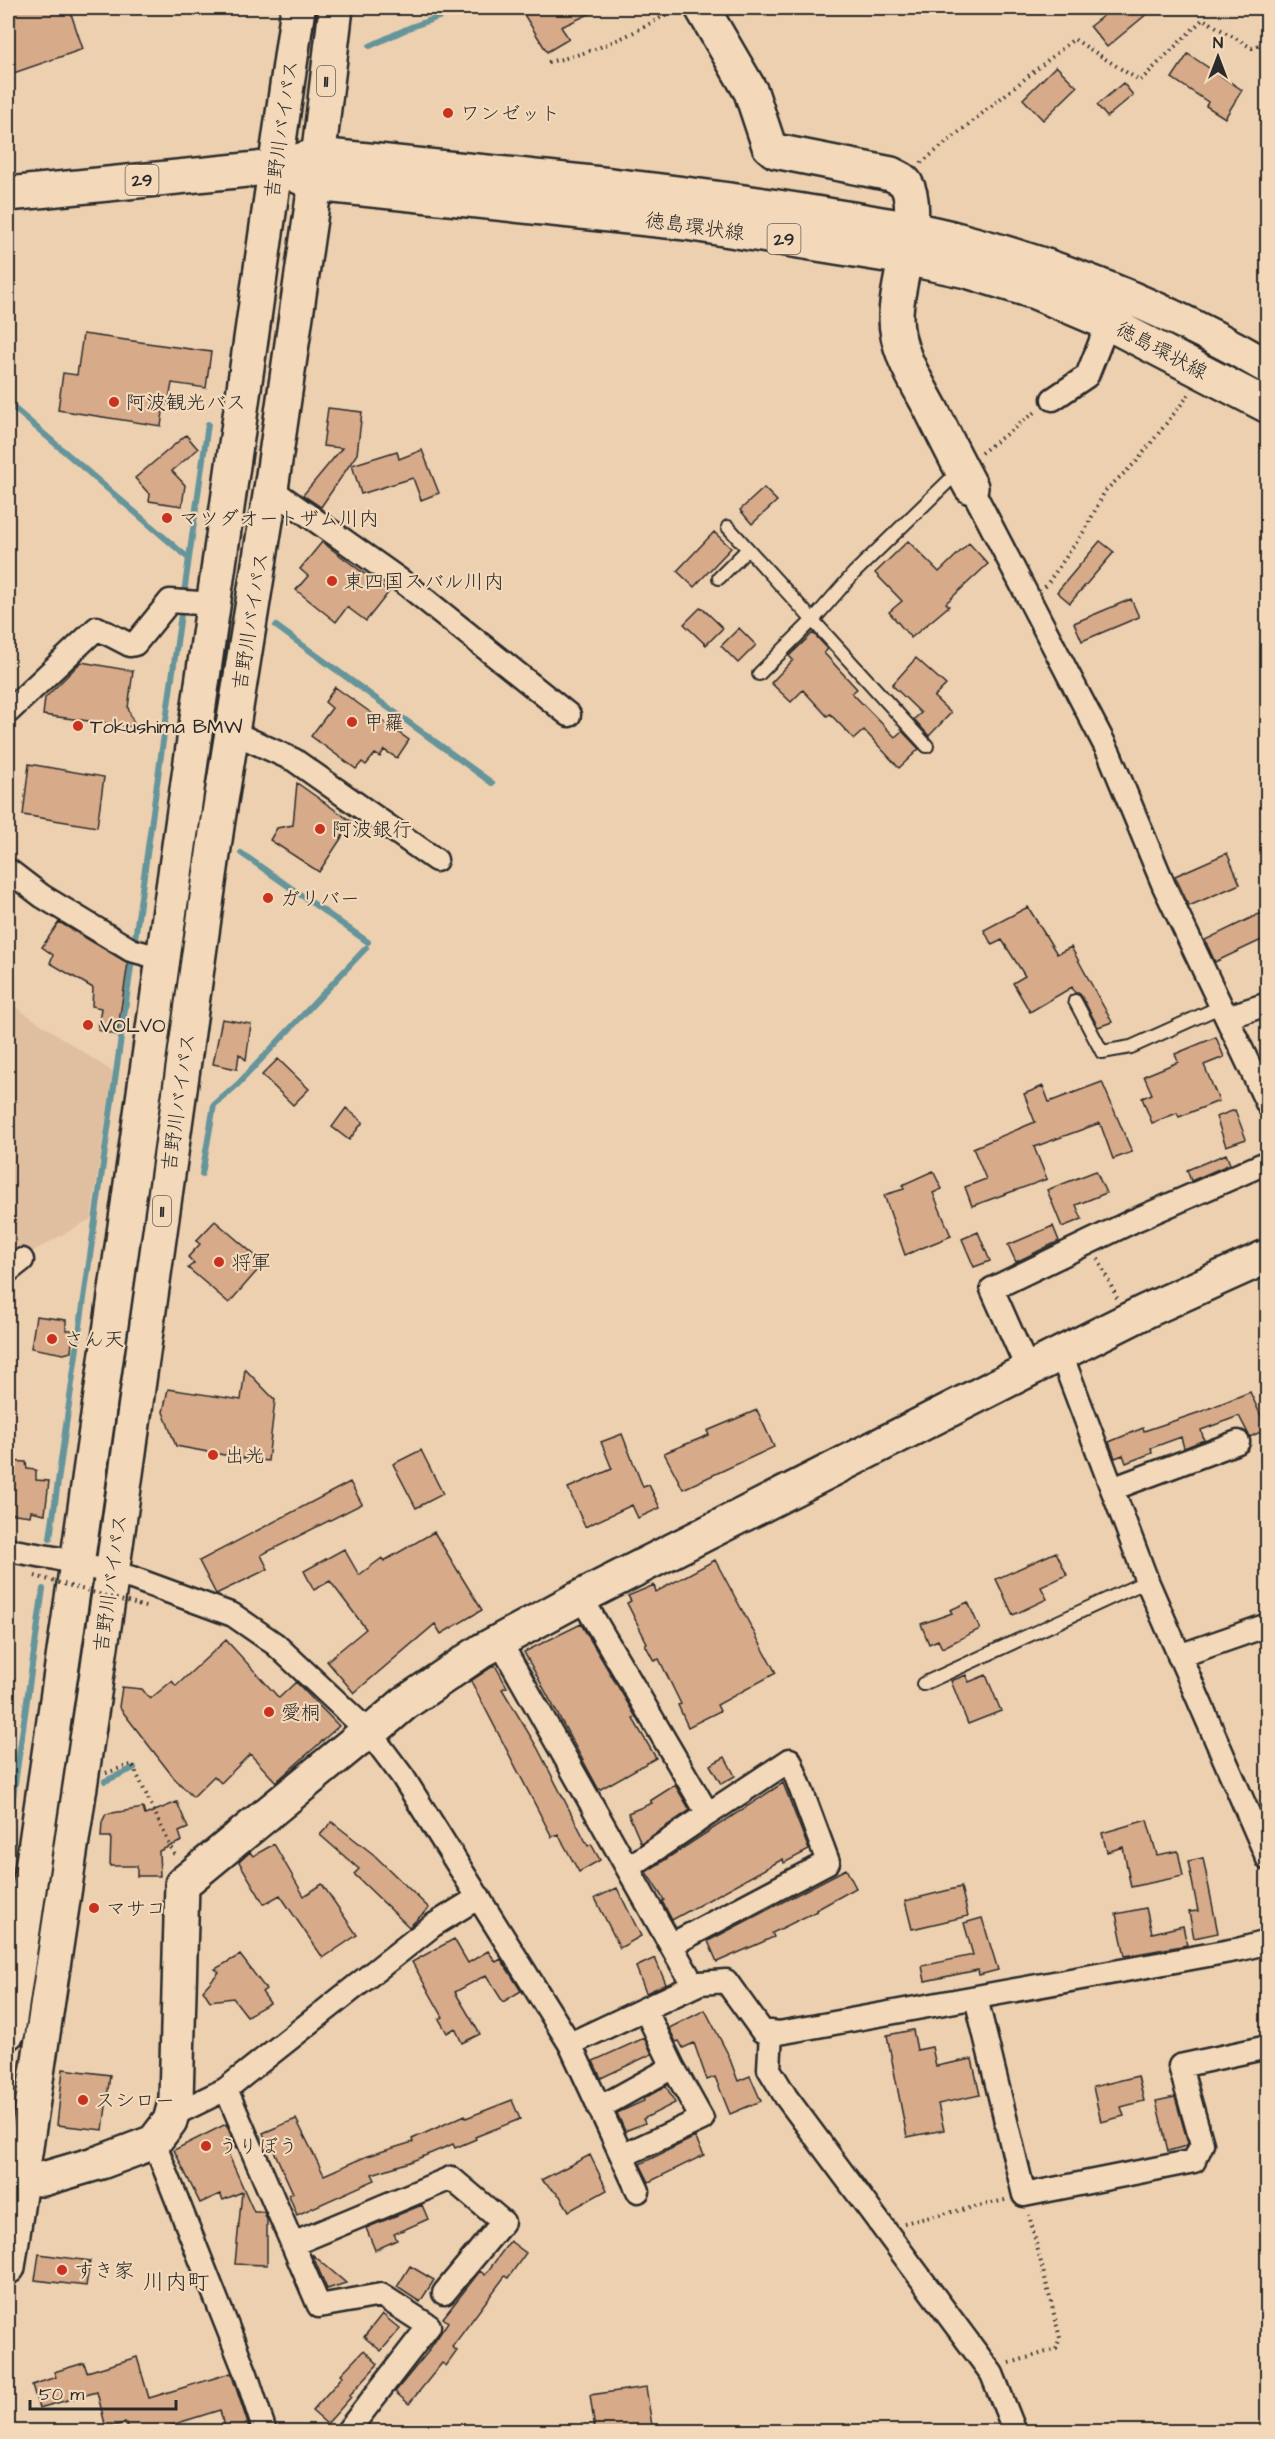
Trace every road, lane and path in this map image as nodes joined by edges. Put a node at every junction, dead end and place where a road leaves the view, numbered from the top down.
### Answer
1 (298, 8) edge
2 (336, 8) edge
3 (676, 8) edge
4 (702, 8) edge
5 (1268, 40) edge
6 (548, 62) dead end
7 (276, 167) junction
8 (316, 170) junction
9 (902, 179) junction
10 (8, 194) edge
11 (908, 244) junction
12 (1108, 322) junction
13 (1268, 367) edge
14 (1203, 372) junction
15 (1053, 399) joint
16 (1268, 406) edge
17 (966, 478) junction
18 (271, 489) junction
19 (728, 527) dead end
20 (748, 549) junction
21 (719, 578) dead end
22 (192, 602) junction
23 (1031, 607) junction
24 (813, 620) junction
25 (759, 674) dead end
26 (8, 712) edge
27 (569, 715) dead end
28 (232, 732) junction
29 (927, 746) dead end
30 (436, 860) dead end
31 (8, 870) edge
32 (144, 954) junction
33 (1075, 1001) dead end
34 (1268, 1004) edge
35 (1225, 1012) junction
36 (1268, 1105) edge
37 (1268, 1162) edge
38 (1090, 1242) junction
39 (1268, 1256) edge
40 (1127, 1320) junction
41 (1061, 1354) junction
42 (1028, 1370) junction
43 (1238, 1442) dead end
44 (1112, 1489) junction
45 (8, 1550) edge
46 (77, 1564) junction
47 (112, 1573) junction
48 (35, 1576) dead end
49 (1147, 1581) junction
50 (581, 1597) junction
51 (138, 1605) dead end
52 (1268, 1625) edge
53 (500, 1642) junction
54 (1179, 1656) junction
55 (923, 1684) dead end
56 (370, 1733) junction
57 (99, 1775) dead end
58 (708, 1814) junction
59 (1268, 1858) edge
60 (628, 1868) junction
61 (186, 1880) junction
62 (479, 1897) junction
63 (1268, 1942) edge
64 (671, 1945) junction
65 (694, 1986) junction
66 (976, 1998) junction
67 (645, 2009) junction
68 (8, 2032) edge
69 (771, 2032) junction
70 (570, 2044) junction
71 (1268, 2048) edge
72 (673, 2067) junction
73 (226, 2089) junction
74 (599, 2108) junction
75 (163, 2129) junction
76 (622, 2156) junction
77 (20, 2178) junction
78 (638, 2191) dead end
79 (1024, 2195) junction
80 (882, 2227) junction
81 (293, 2244) junction
82 (8, 2267) edge
83 (444, 2293) dead end
84 (988, 2370) junction
85 (265, 2432) edge
86 (347, 2432) edge
87 (1016, 2432) edge

1 - 7 main road, 吉野川バイパス / 11
2 - 8 main road, 吉野川バイパス / 11
3 - 6 path
4 - 9 main road
5 - 9 path
7 - 8 main road, 徳島環状線 / 29
7 - 10 main road, 徳島環状線 / 29
7 - 22 main road, 吉野川バイパス / 11
8 - 11 main road, 徳島環状線 / 29
8 - 18 main road, 吉野川バイパス / 11
9 - 11 main road
11 - 12 main road, 徳島環状線 / 29
11 - 13 main road, 徳島環状線 / 29
11 - 17 main road
12 - 14 main road, 徳島環状線 / 29
12 - 15 street
14 - 16 main road, 徳島環状線 / 29
14 - 23 path
15 - 17 path
17 - 23 street
17 - 24 lane
18 - 27 street
18 - 28 main road, 吉野川バイパス / 11
19 - 20 lane
20 - 21 lane
20 - 24 lane
22 - 26 street
22 - 32 main road, 吉野川バイパス / 11
23 - 35 street
24 - 25 lane
24 - 29 lane
28 - 30 street
28 - 47 main road, 吉野川バイパス / 11
31 - 32 street
32 - 46 main road, 吉野川バイパス / 11
33 - 35 lane
34 - 35 street
35 - 36 street
37 - 38 street
38 - 40 path
38 - 42 street
39 - 40 main road
40 - 41 main road
41 - 42 main road
41 - 44 street
42 - 50 main road
43 - 44 street
44 - 49 street
45 - 46 street
46 - 47 street
46 - 68 main road, 吉野川バイパス / 11
47 - 56 street
47 - 77 main road, 吉野川バイパス / 11
48 - 51 path, bridge
49 - 54 street
49 - 55 lane
50 - 53 main road
50 - 58 street
52 - 54 street
53 - 56 main road
53 - 60 street
54 - 59 street
56 - 61 main road
56 - 62 street
57 - 61 path
58 - 60 street
58 - 64 street
60 - 64 street
61 - 75 main road
62 - 70 street
62 - 73 street
63 - 66 street
64 - 65 street
65 - 67 street
65 - 69 street
66 - 69 street
66 - 79 street
67 - 70 street
67 - 72 street
69 - 80 street
70 - 74 street
71 - 79 street
72 - 74 street
72 - 76 street
73 - 75 street
73 - 81 street
74 - 76 street
75 - 77 main road
75 - 85 street
76 - 78 street
77 - 82 main road, 吉野川バイパス / 11
79 - 80 path
79 - 84 path
80 - 84 street
81 - 83 street
81 - 86 street
84 - 87 street

